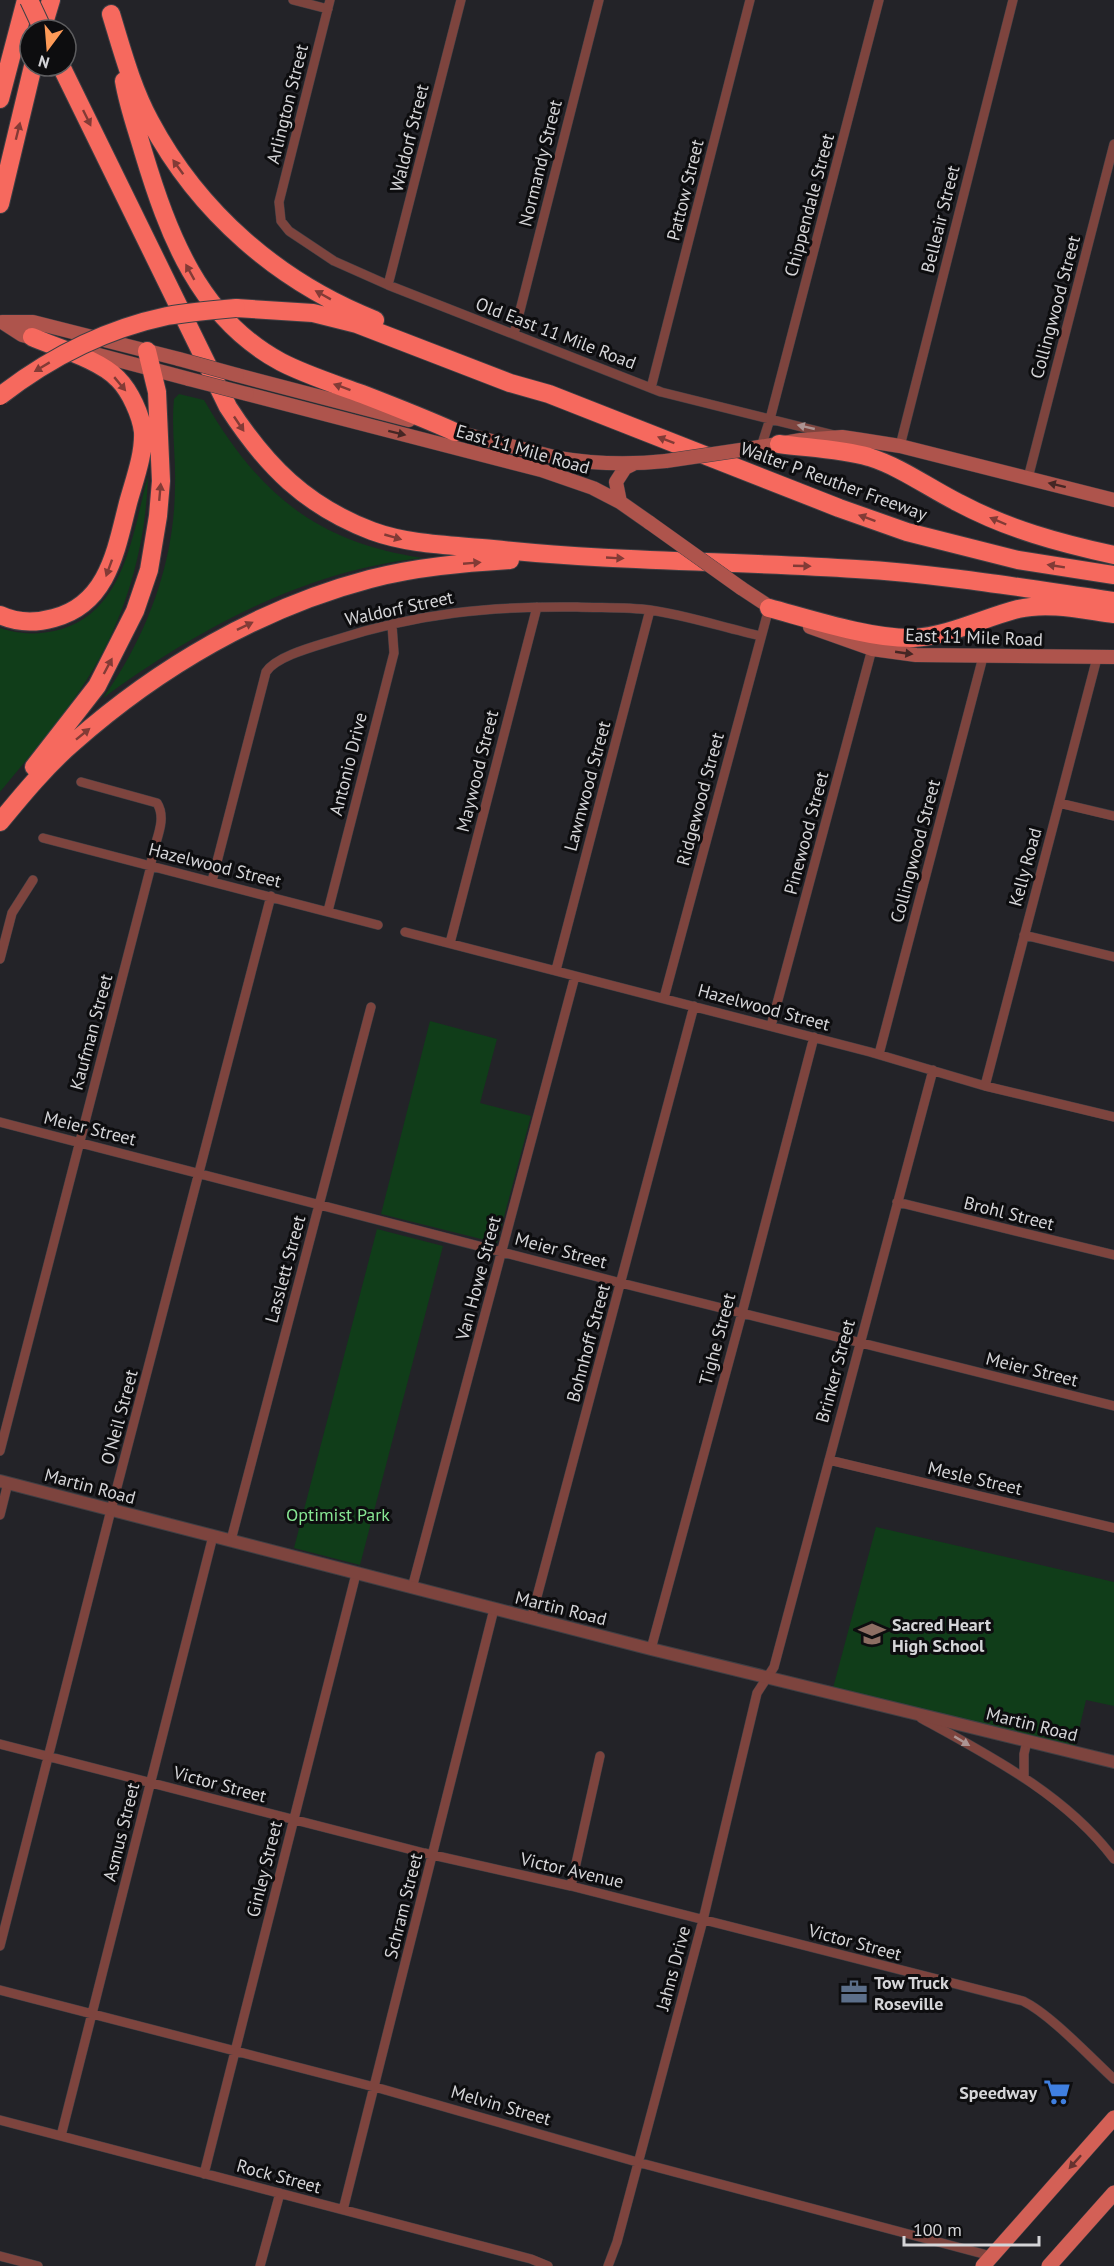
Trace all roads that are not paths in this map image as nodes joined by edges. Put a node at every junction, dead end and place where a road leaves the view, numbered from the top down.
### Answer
1 (27, 0) edge
2 (51, 0) edge
3 (293, 0) edge
4 (461, 0) edge
5 (599, 0) edge
6 (750, 0) edge
7 (879, 0) edge
8 (1013, 0) edge
9 (329, 5) edge
10 (109, 7) edge
11 (37, 18) edge
12 (46, 18) edge
13 (30, 78) edge
14 (67, 78) edge
15 (0, 99) edge
16 (1114, 144) edge
17 (0, 204) edge
18 (279, 216) joint
19 (388, 285) junction
20 (1, 322) edge
21 (514, 334) junction
22 (32, 337) junction
23 (149, 360) junction
24 (651, 388) junction
25 (549, 394) junction
26 (0, 396) edge
27 (770, 419) junction
28 (454, 432) junction
29 (842, 437) junction
30 (900, 446) junction
31 (762, 447) junction
32 (633, 464) junction
33 (1028, 478) junction
34 (1114, 500) edge
35 (620, 502) junction
36 (1114, 555) edge
37 (556, 556) junction
38 (1114, 575) edge
39 (1114, 601) edge
40 (537, 607) junction
41 (769, 608) junction
42 (650, 610) junction
43 (1114, 614) edge
44 (0, 615) edge
45 (392, 625) junction
46 (761, 636) junction
47 (872, 649) junction
48 (983, 657) junction
49 (1097, 657) junction
50 (1114, 657) edge
51 (81, 782) dead end
52 (1059, 802) junction
53 (0, 815) edge
54 (1114, 816) edge
55 (0, 822) edge
56 (43, 838) dead end
57 (152, 866) junction
58 (33, 880) dead end
59 (212, 881) junction
60 (271, 896) junction
61 (328, 911) junction
62 (378, 925) dead end
63 (405, 932) dead end
64 (1024, 935) junction
65 (450, 944) junction
66 (1114, 957) edge
67 (0, 959) edge
68 (556, 970) junction
69 (574, 976) junction
70 (664, 998) junction
71 (694, 1006) junction
72 (371, 1007) dead end
73 (771, 1026) junction
74 (813, 1037) junction
75 (879, 1054) junction
76 (933, 1070) junction
77 (985, 1086) junction
78 (1114, 1118) edge
79 (0, 1122) edge
80 (79, 1142) junction
81 (200, 1173) junction
82 (897, 1202) junction
83 (319, 1204) junction
84 (502, 1252) junction
85 (1114, 1255) edge
86 (621, 1283) junction
87 (742, 1313) junction
88 (860, 1343) junction
89 (1114, 1406) edge
90 (0, 1451) edge
91 (829, 1460) junction
92 (4, 1482) edge
93 (111, 1510) junction
94 (0, 1515) edge
95 (1114, 1528) edge
96 (213, 1536) junction
97 (231, 1540) junction
98 (356, 1574) junction
99 (412, 1588) junction
100 (494, 1609) junction
101 (531, 1619) junction
102 (651, 1649) junction
103 (765, 1678) junction
104 (911, 1713) junction
105 (1027, 1741) junction
106 (0, 1744) edge
107 (600, 1756) dead end
108 (48, 1757) junction
109 (1114, 1762) edge
110 (1024, 1778) junction
111 (150, 1783) junction
112 (293, 1820) junction
113 (433, 1856) junction
114 (1114, 1859) edge
115 (571, 1886) junction
116 (703, 1920) junction
117 (0, 1946) edge
118 (0, 1990) edge
119 (92, 2014) junction
120 (235, 2051) junction
121 (1114, 2079) edge
122 (374, 2087) junction
123 (1114, 2118) edge
124 (0, 2120) edge
125 (61, 2136) junction
126 (637, 2162) junction
127 (204, 2174) junction
128 (280, 2193) junction
129 (1114, 2193) edge
130 (343, 2210) junction
131 (0, 2256) edge
132 (987, 2261) edge
133 (38, 2266) edge
134 (260, 2266) edge
135 (548, 2266) edge
136 (608, 2266) edge
137 (1048, 2266) edge

1 - 11 highway, bridge
1 - 15 highway
2 - 12 highway
3 - 9 street
4 - 19 street, Waldorf Street
5 - 21 street, Normandy Street
6 - 24 street, Pattow Street
7 - 27 street, Chippendale Street
8 - 30 street, Belleair Street
9 - 18 street, Arlington Street
25 -> 10 highway
28 -> 10 highway
17 -> 13 highway
14 -> 37 highway
16 - 33 street, Collingwood Street
18 - 19 street, Old East 11 Mile Road
19 - 21 street, Old East 11 Mile Road
20 - 22 main road, East 11 Mile Road
20 - 23 main road, East 11 Mile Road
21 - 24 street, Old East 11 Mile Road
22 - 23 main road, East 11 Mile Road
22 -> 44 highway
23 - 28 main road, East 11 Mile Road, bridge
23 -> 35 main road, East 11 Mile Road, bridge
53 -> 23 highway
24 - 27 street, Old East 11 Mile Road
25 -> 26 highway, bridge
38 -> 25 highway, Walter P Reuther Freeway
29 -> 27 street, Old East 11 Mile Road
27 - 31 street, Chippendale Street
28 - 32 main road, East 11 Mile Road
29 - 30 main road, East 11 Mile Road
29 - 31 main road, East 11 Mile Road
30 - 33 main road, East 11 Mile Road
31 - 32 main road, East 11 Mile Road, bridge
36 -> 31 highway
32 - 35 main road
34 -> 33 main road, East 11 Mile Road
35 - 41 main road, East 11 Mile Road, bridge
37 -> 39 highway
55 -> 37 highway
40 - 42 street, Waldorf Street
40 - 45 street, Waldorf Street
40 - 65 street, Maywood Street
41 - 43 highway
41 - 46 street, Ridgewood Street
41 - 47 main road, East 11 Mile Road
42 - 46 street, Waldorf Street
42 - 68 street, Lawnwood Street
45 - 59 street, Waldorf Street
45 - 61 street, Antonio Drive
46 - 70 street, Ridgewood Street
47 -> 48 main road, East 11 Mile Road
47 - 73 street, Pinewood Street
48 - 49 main road, East 11 Mile Road
48 - 75 street, Collingwood Street
49 - 50 main road, East 11 Mile Road
49 - 52 street, Kelly Road
51 - 57 street, Kaufman Street
52 - 54 street
52 - 64 street, Kelly Road
56 - 57 street, Hazelwood Street
57 - 59 street, Hazelwood Street
57 - 80 street, Kaufman Street
58 - 67 street
59 - 60 street, Hazelwood Street
60 - 61 street, Hazelwood Street
60 - 81 street, O'Neil Street
61 - 62 street, Hazelwood Street
63 - 65 street, Hazelwood Street
64 - 66 street
64 - 77 street, Kelly Road
65 - 68 street, Hazelwood Street
68 - 69 street, Hazelwood Street
69 - 70 street, Hazelwood Street
69 - 84 street, Van Howe Street
70 - 71 street, Hazelwood Street
71 - 73 street, Hazelwood Street
71 - 86 street, Bohnhoff Street
72 - 83 street, Lasslett Street
73 - 74 street, Hazelwood Street
74 - 75 street, Hazelwood Street
74 - 87 street, Tighe Street
75 - 76 street, Hazelwood Street
76 - 77 street, Hazelwood Street
76 - 82 street, Brinker Street
77 - 78 street, Hazelwood Street
79 - 80 street, Meier Street
80 - 81 street, Meier Street
80 - 90 street, Kaufman Street
81 - 83 street, Meier Street
81 - 93 street, O'Neil Street
82 - 85 street, Brohl Street
82 - 88 street, Brinker Street
83 - 84 street, Meier Street
83 - 97 street, Lasslett Street
84 - 86 street, Meier Street
84 - 99 street, Van Howe Street
86 - 87 street, Meier Street
86 - 101 street, Bohnhoff Street
87 - 88 street, Meier Street
87 - 102 street, Tighe Street
88 - 89 street, Meier Street
88 - 91 street, Brinker Street
91 - 95 street, Mesle Street
91 - 103 street, Brinker Street
92 - 93 street, Martin Road
92 - 94 street
93 - 96 street, Martin Road
93 - 108 street, O'Neil Street
96 - 97 street, Martin Road
96 - 111 street, Asmus Street
97 - 98 street, Martin Road
98 - 99 street, Martin Road
98 - 112 street, Ginley Street
99 - 100 street, Martin Road
100 - 101 street, Martin Road
100 - 113 street, Schram Street
101 - 102 street, Martin Road
102 - 103 street, Martin Road
103 - 104 street, Martin Road
103 - 116 street, Jahns Drive
104 - 105 street, Martin Road
104 -> 110 street
105 - 109 street, Martin Road
105 - 110 street
106 - 108 street, Victor Street
107 - 115 street
108 - 111 street, Victor Street
108 - 117 street, O'Neil Street
110 - 114 street
111 - 112 street, Victor Street
111 - 119 street, Asmus Street
112 - 113 street, Victor Street
112 - 120 street, Ginley Street
113 - 115 street, Victor Avenue
113 - 122 street, Schram Street
115 - 116 street, Victor Avenue
116 - 121 street, Victor Street
116 - 126 street, Jahns Drive
118 - 119 street, Melvin Street
119 - 120 street, Melvin Street
119 - 125 street, Asmus Street
120 - 122 street, Melvin Street
120 - 127 street, Ginley Street
122 - 126 street, Melvin Street
122 - 130 street, Schram Street
123 -> 132 main road
124 - 125 street, Rock Street
125 - 127 street, Rock Street
126 - 132 street, Melvin Street
126 - 136 street, Jahns Drive
127 - 128 street, Rock Street
128 - 130 street, Rock Street
128 - 134 street
129 - 137 main road
130 - 135 street, Rock Street
131 - 133 street

